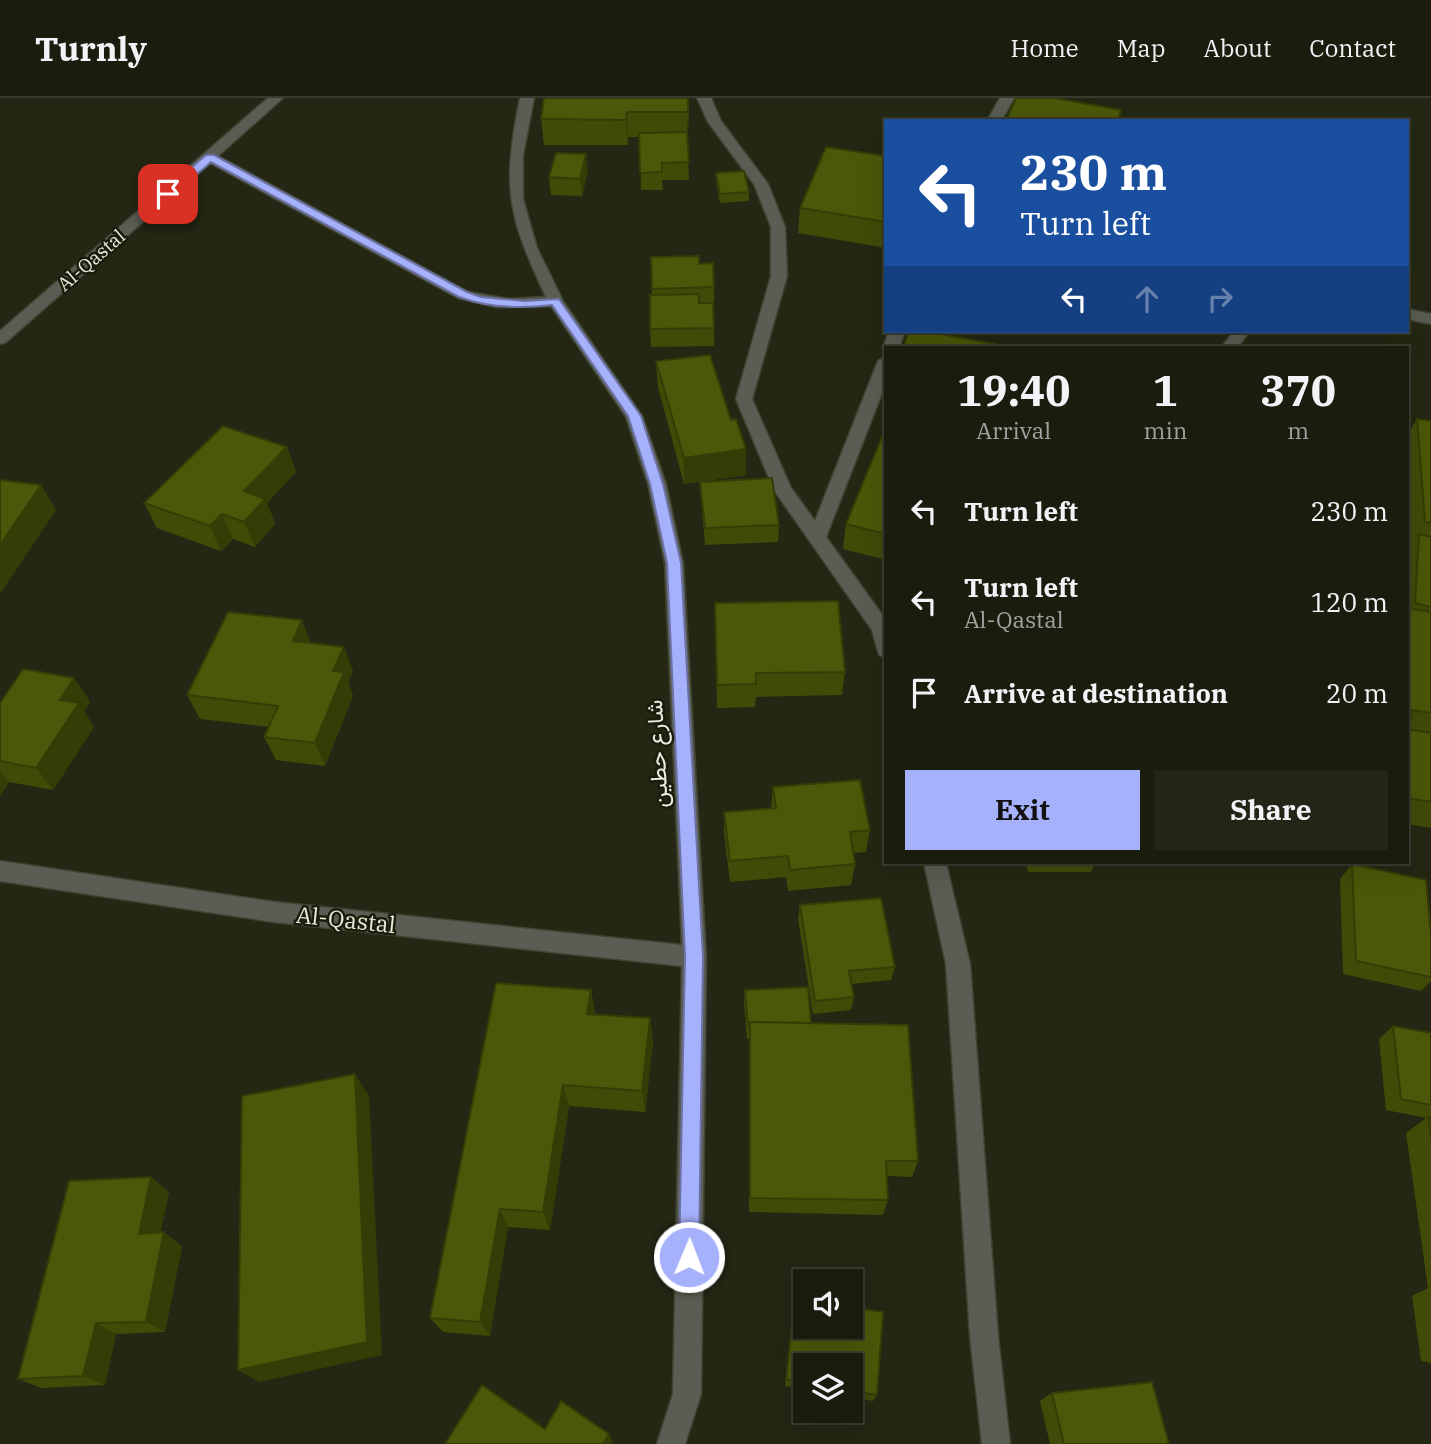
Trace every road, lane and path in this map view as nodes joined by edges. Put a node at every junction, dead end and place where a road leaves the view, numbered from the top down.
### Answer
1 (276, 98) edge
2 (527, 98) edge
3 (704, 98) edge
4 (1007, 98) edge
5 (995, 119) edge
6 (210, 157) junction
7 (555, 301) junction
8 (1409, 314) edge
9 (1431, 319) edge
10 (0, 339) edge
11 (884, 366) edge
12 (817, 538) junction
13 (883, 628) edge
14 (935, 864) edge
15 (0, 872) edge
16 (694, 957) junction
17 (671, 1444) edge
18 (996, 1444) edge

1 - 6 street, Al-Qastal
2 - 7 street, شارع حطين
3 - 12 street
4 - 5 street
6 - 7 street
6 - 10 street, Al-Qastal
7 - 16 street, شارع حطين
8 - 9 street
11 - 12 street
12 - 13 street
14 - 18 street
15 - 16 street, Al-Qastal
16 - 17 street, شارع حطين

